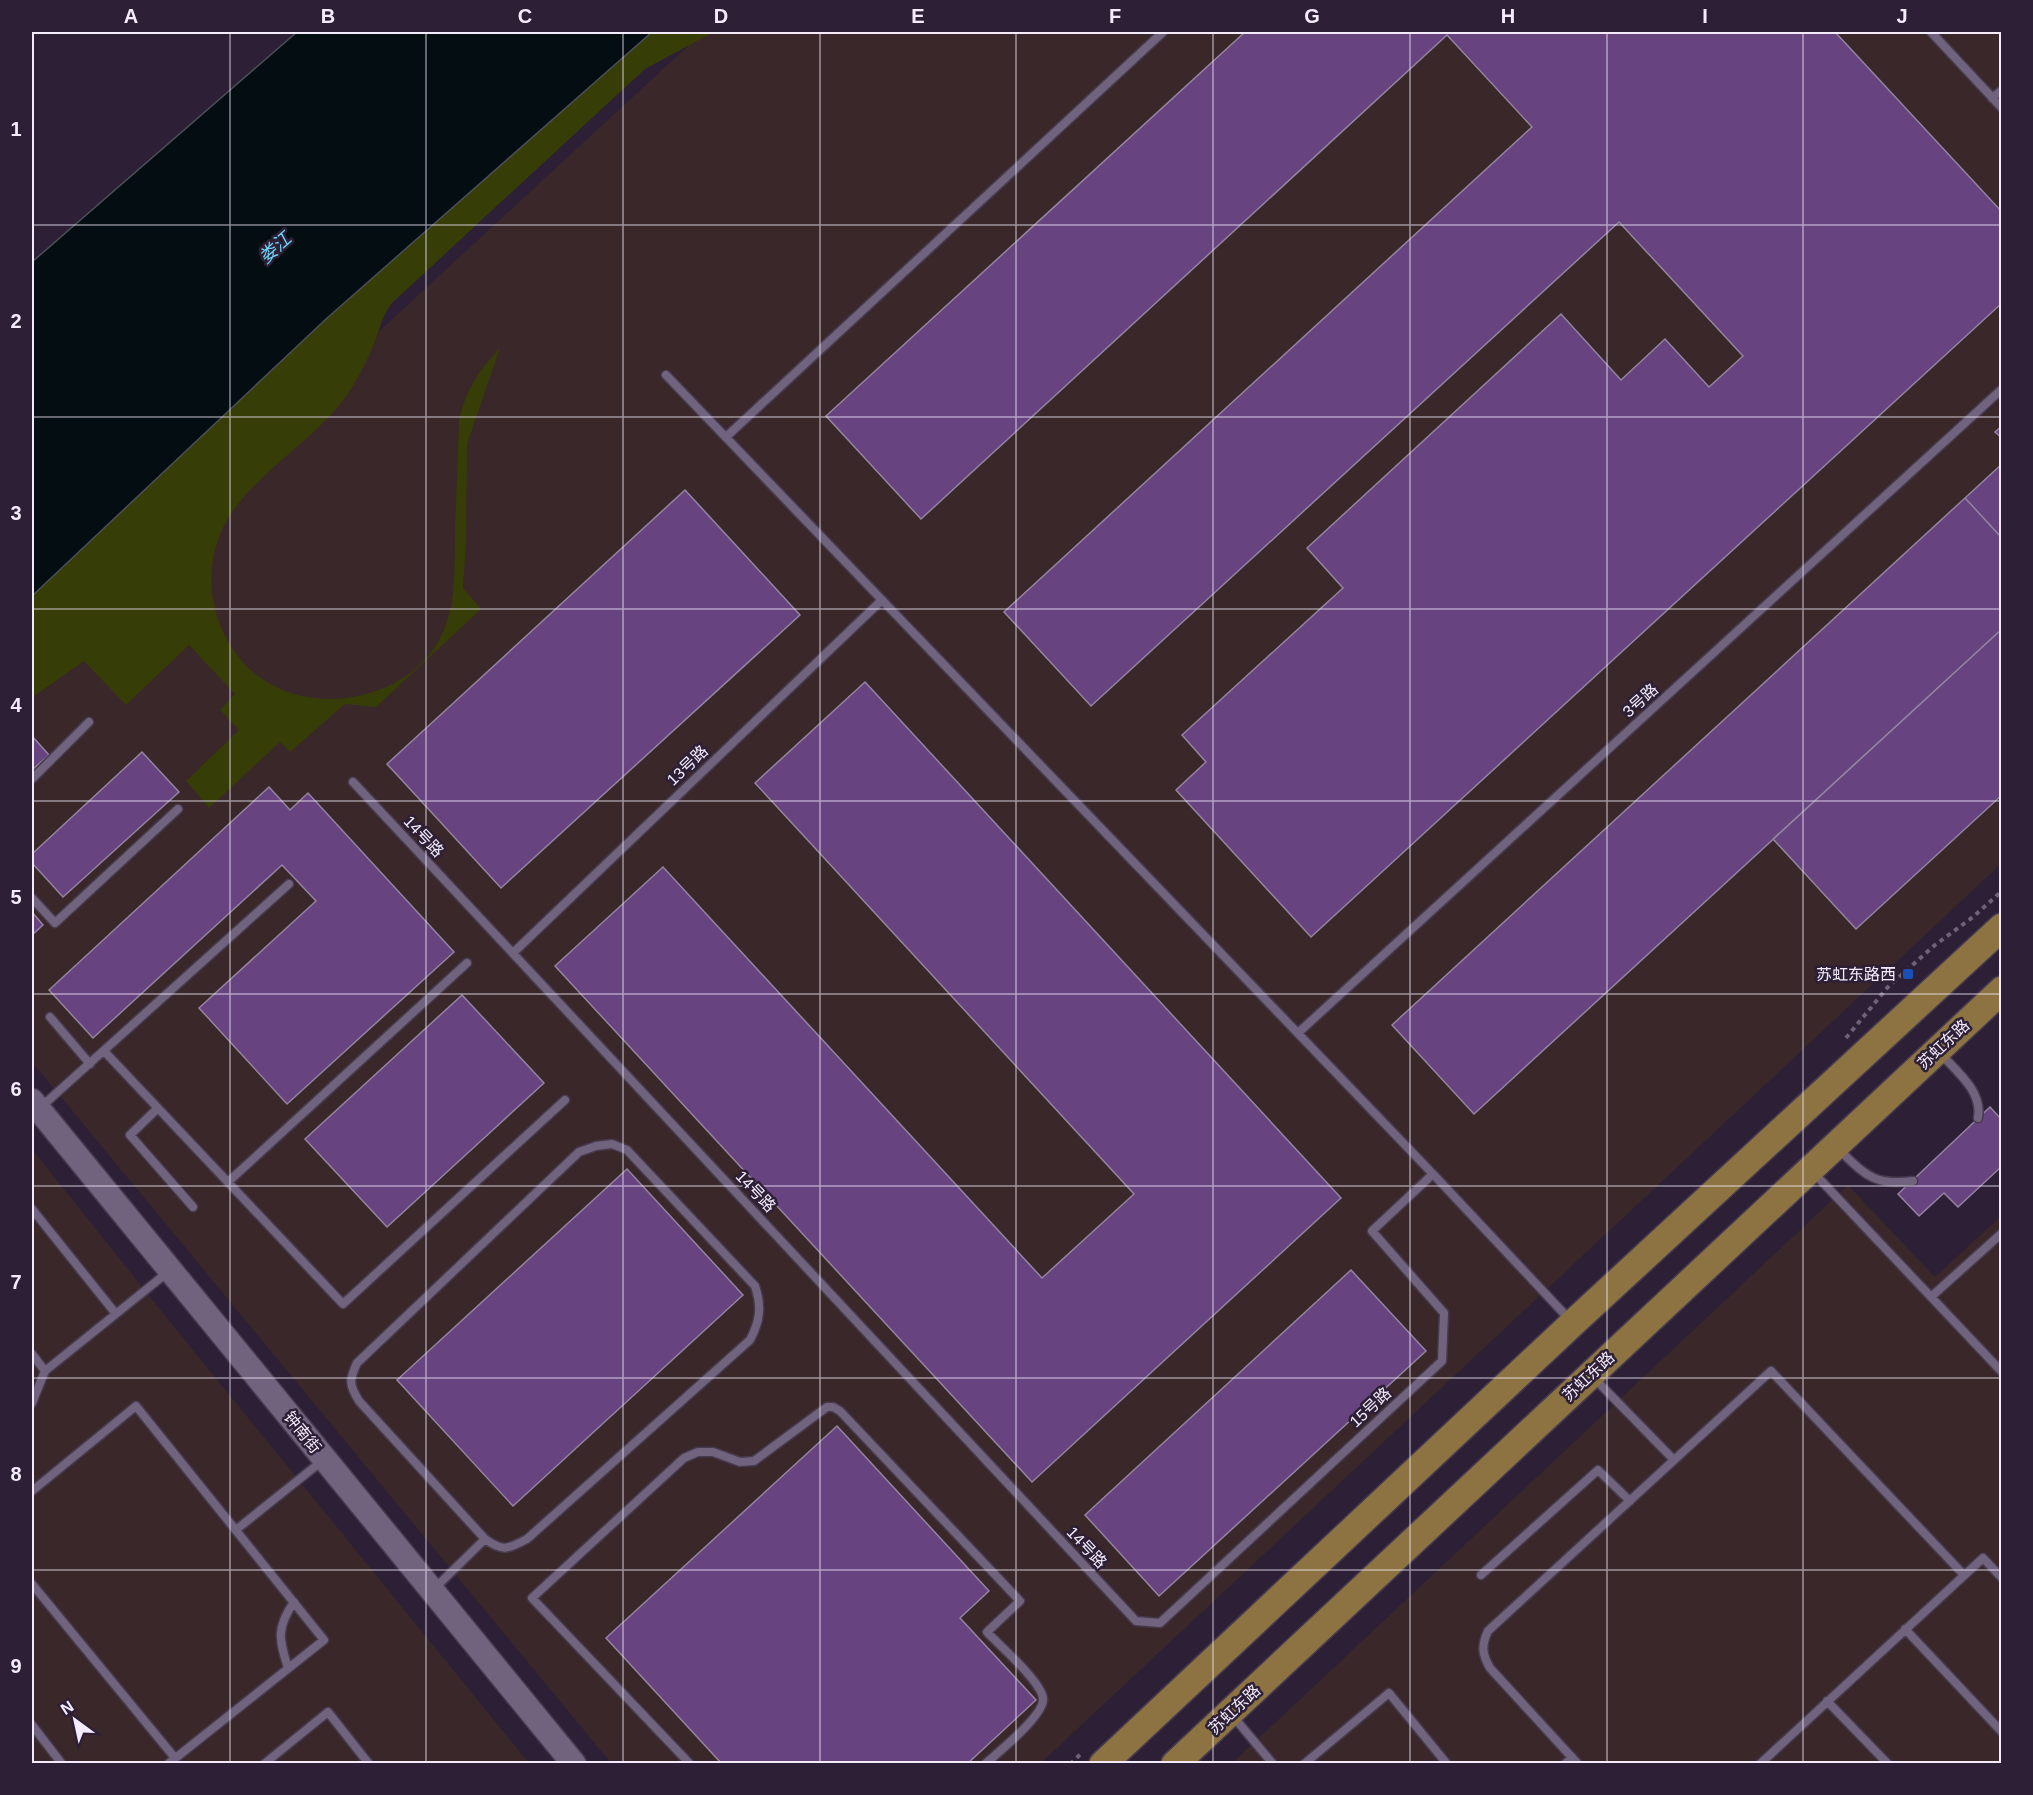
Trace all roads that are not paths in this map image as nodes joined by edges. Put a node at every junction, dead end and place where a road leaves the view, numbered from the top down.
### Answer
1 (1163, 32) edge
2 (1931, 32) edge
3 (2001, 90) edge
4 (1992, 98) junction
5 (2001, 108) edge
6 (666, 375) dead end
7 (2001, 389) edge
8 (726, 437) junction
9 (882, 600) junction
10 (89, 722) dead end
11 (32, 779) edge
12 (353, 782) dead end
13 (178, 809) dead end
14 (289, 884) dead end
15 (32, 898) edge
16 (2001, 927) edge
17 (513, 953) junction
18 (467, 963) dead end
19 (2001, 990) edge
20 (50, 1017) dead end
21 (1298, 1033) junction
22 (1936, 1050) junction
23 (104, 1051) junction
24 (90, 1064) junction
25 (566, 1100) dead end
26 (35, 1105) edge
27 (158, 1108) junction
28 (1978, 1118) dead end
29 (1835, 1146) junction
30 (1810, 1169) junction
31 (1433, 1173) junction
32 (1913, 1180) dead end
33 (228, 1182) junction
34 (193, 1206) dead end
35 (32, 1209) edge
36 (2001, 1233) edge
37 (170, 1270) junction
38 (1931, 1297) junction
39 (116, 1314) junction
40 (1573, 1323) junction
41 (32, 1354) edge
42 (45, 1371) junction
43 (2001, 1372) edge
44 (1591, 1374) junction
45 (32, 1403) edge
46 (325, 1459) junction
47 (1674, 1460) junction
48 (32, 1491) edge
49 (1630, 1501) junction
50 (237, 1529) junction
51 (485, 1539) junction
52 (1481, 1575) dead end
53 (1964, 1575) junction
54 (2001, 1578) edge
55 (32, 1584) edge
56 (432, 1590) junction
57 (294, 1602) junction
58 (1136, 1621) joint
59 (1905, 1629) junction
60 (288, 1668) junction
61 (1827, 1701) junction
62 (1229, 1713) junction
63 (32, 1725) edge
64 (2001, 1732) edge
65 (1575, 1760) edge
66 (172, 1761) edge
67 (991, 1762) edge
68 (62, 1764) edge
69 (264, 1764) edge
70 (369, 1764) edge
71 (574, 1764) edge
72 (690, 1764) edge
73 (1103, 1764) edge
74 (1175, 1764) edge
75 (1273, 1764) edge
76 (1304, 1764) edge
77 (1447, 1764) edge
78 (1565, 1764) edge
79 (1760, 1764) edge
80 (1888, 1764) edge

1 - 8 lane
2 - 4 lane
3 - 4 lane
4 - 5 lane
6 - 8 lane
7 - 21 lane, 3号路
8 - 9 lane
9 - 17 lane, 13号路
9 - 21 lane
10 - 11 lane
12 - 17 lane, 14号路
13 - 15 lane
14 - 23 lane
16 - 40 main road
17 - 58 lane, 14号路
18 - 33 lane
19 - 22 main road, 苏虹东路
20 - 24 lane
21 - 31 lane
22 - 28 lane
22 - 29 main road, 苏虹东路
23 - 24 lane
23 - 27 lane
24 - 26 lane
25 - 33 lane
26 - 37 street, 钟南街
27 - 33 lane
27 - 34 lane
29 - 30 main road, 苏虹东路
29 - 32 lane
30 - 38 lane
30 - 44 main road, 苏虹东路
31 - 40 lane
31 - 58 lane, 15号路
35 - 39 lane
36 - 38 lane
37 - 39 lane
37 - 46 street, 钟南街
38 - 43 lane
39 - 42 lane
40 - 73 main road
41 - 42 lane
42 - 45 lane
44 - 47 lane
44 - 62 main road, 苏虹东路
46 - 50 lane
46 - 56 street, 钟南街
47 - 49 lane
47 - 53 lane
48 - 50 lane
49 - 52 lane
49 - 65 lane
50 - 57 lane
51 - 51 lane
51 - 56 lane
53 - 54 lane
53 - 59 lane
55 - 66 lane
56 - 71 street, 钟南街
57 - 60 lane
57 - 60 lane
59 - 61 lane
59 - 64 lane
60 - 66 lane
61 - 79 lane
61 - 80 lane
62 - 74 main road, 苏虹东路
62 - 75 lane
63 - 68 lane
65 - 78 lane
67 - 72 lane
69 - 70 lane
76 - 77 lane

